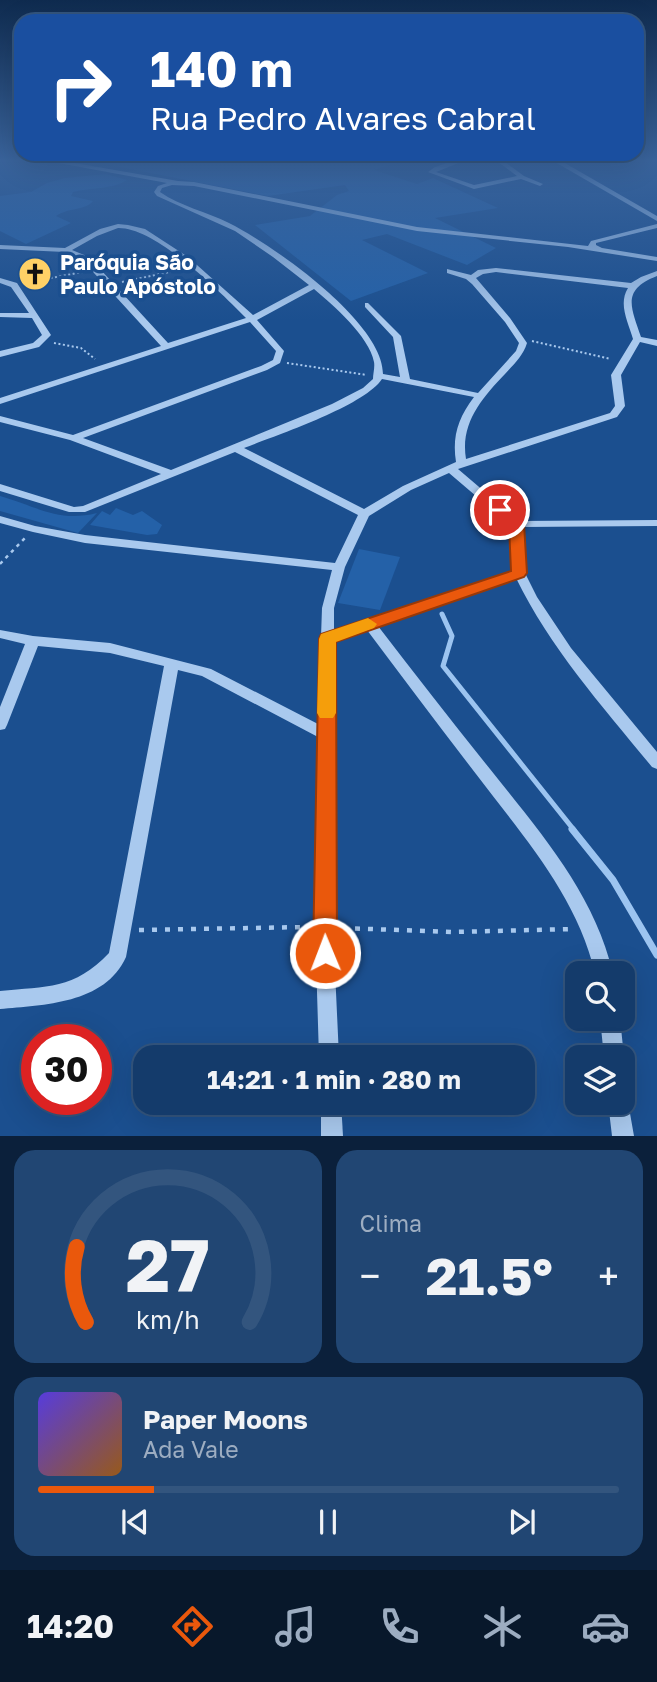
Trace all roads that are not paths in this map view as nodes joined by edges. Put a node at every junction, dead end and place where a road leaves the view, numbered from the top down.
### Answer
1 (205, 215) edge
2 (348, 215) edge
3 (657, 226) edge
4 (596, 241) junction
5 (568, 245) junction
6 (0, 247) edge
7 (66, 250) junction
8 (602, 251) junction
9 (657, 259) edge
10 (450, 271) dead end
11 (657, 273) edge
12 (471, 278) junction
13 (0, 280) edge
14 (314, 286) junction
15 (633, 286) junction
16 (368, 304) dead end
17 (0, 315) edge
18 (35, 316) junction
19 (252, 318) junction
20 (637, 339) junction
21 (657, 343) edge
22 (167, 347) junction
23 (0, 354) edge
24 (379, 376) junction
25 (406, 382) junction
26 (481, 396) junction
27 (0, 401) edge
28 (0, 419) edge
29 (74, 438) junction
30 (237, 449) junction
31 (462, 464) junction
32 (450, 468) junction
33 (171, 474) junction
34 (0, 487) edge
35 (364, 514) junction
36 (0, 519) edge
37 (657, 523) edge
38 (516, 524) junction
39 (338, 567) junction
40 (519, 573) junction
41 (369, 624) junction
42 (0, 634) edge
43 (327, 639) junction
44 (33, 640) junction
45 (172, 663) junction
46 (0, 725) edge
47 (326, 735) junction
48 (657, 763) edge
49 (603, 961) edge
50 (0, 1000) edge
51 (329, 1045) edge
52 (331, 1115) edge
53 (620, 1115) edge
54 (332, 1136) edge
55 (623, 1136) edge

1 - 14 street
2 - 5 street
3 - 4 street
4 - 5 street
4 - 8 street
5 - 8 street
6 - 7 street
7 - 19 street
7 - 22 street
8 - 9 street
10 - 12 street
11 - 15 street
12 - 15 street
12 - 26 street
13 - 18 street
14 - 19 street
14 - 24 street
15 - 20 street
16 - 25 street
17 - 18 street
18 - 23 street
19 - 22 street
19 - 29 street
20 - 21 street
20 - 31 street
22 - 27 street
24 - 25 street
24 - 30 street
25 - 26 street
26 - 31 street
28 - 29 street
29 - 33 street
30 - 33 street
30 - 35 street
31 - 32 street
32 - 35 street
32 - 38 street
33 - 34 street
35 - 39 street
36 - 39 street
37 - 38 street
38 - 40 street
39 - 43 street
40 - 41 street
40 - 48 street
41 - 43 street
41 - 49 street
42 - 44 street
43 - 47 street
44 - 45 street
44 - 46 street
45 - 47 street
45 - 50 street
47 - 51 street
52 - 54 street
53 - 55 street

